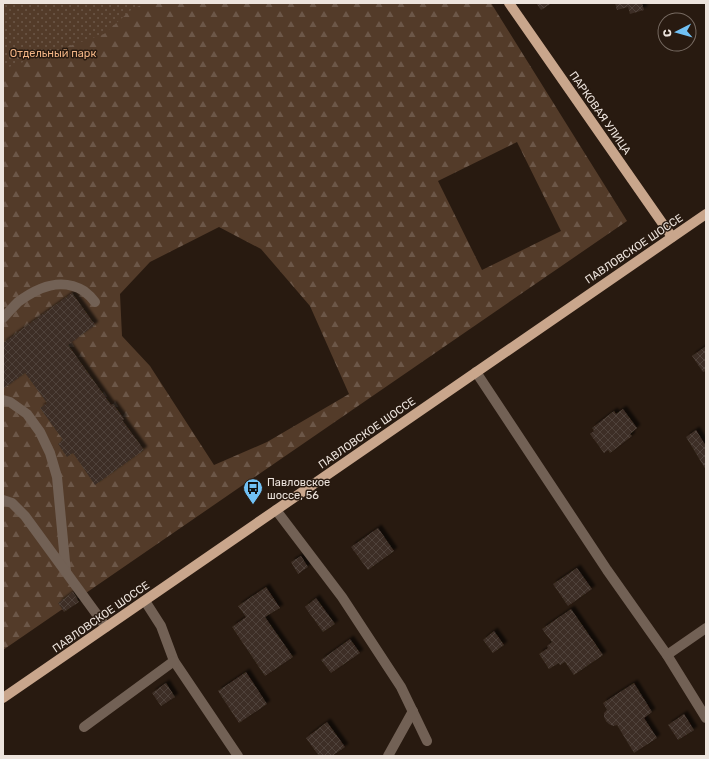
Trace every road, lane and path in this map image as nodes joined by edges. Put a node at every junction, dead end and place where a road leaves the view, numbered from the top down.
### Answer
1 (509, 3) edge
2 (705, 218) edge
3 (672, 237) junction
4 (95, 302) dead end
5 (3, 318) edge
6 (476, 372) junction
7 (3, 400) edge
8 (3, 500) edge
9 (276, 510) junction
10 (66, 572) junction
11 (145, 600) junction
12 (106, 627) junction
13 (706, 628) edge
14 (667, 655) junction
15 (174, 661) junction
16 (3, 698) edge
17 (414, 711) junction
18 (706, 718) edge
19 (84, 726) dead end
20 (427, 741) dead end
21 (238, 756) edge
22 (388, 756) edge

1 - 3 main road, ПАРКОВАЯ УЛИЦА
2 - 3 main road, ПАВЛОВСКОЕ ШОССЕ
3 - 6 main road, ПАВЛОВСКОЕ ШОССЕ
4 - 5 lane
6 - 9 main road, ПАВЛОВСКОЕ ШОССЕ
6 - 14 lane
7 - 10 lane
8 - 10 lane
9 - 11 main road, ПАВЛОВСКОЕ ШОССЕ
9 - 17 lane
10 - 12 lane
11 - 12 main road, ПАВЛОВСКОЕ ШОССЕ
11 - 15 lane
12 - 16 main road, ПАВЛОВСКОЕ ШОССЕ
13 - 14 lane
14 - 18 lane
15 - 19 lane
15 - 21 lane
17 - 20 lane
17 - 22 lane

